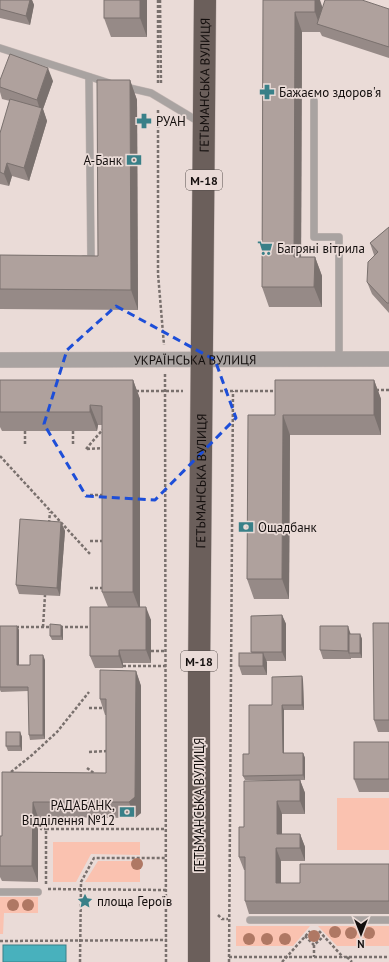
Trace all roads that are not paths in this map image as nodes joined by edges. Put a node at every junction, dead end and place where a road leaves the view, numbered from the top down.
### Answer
1 (205, 0) edge
2 (0, 48) edge
3 (88, 77) junction
4 (314, 101) dead end
5 (205, 125) junction
6 (74, 259) edge
7 (389, 359) edge
8 (0, 360) edge
9 (202, 360) junction
10 (339, 360) junction
11 (0, 892) edge
12 (38, 892) dead end
13 (250, 920) dead end
14 (389, 920) edge
15 (199, 962) edge

1 - 5 highway, ГЕТЬМАНСЬКА ВУЛИЦЯ / М-18
2 - 3 lane
3 - 5 lane
3 - 6 lane
4 - 10 lane
5 - 9 highway, ГЕТЬМАНСЬКА ВУЛИЦЯ / М-18
7 - 10 street, УКРАЇНСЬКА ВУЛИЦЯ
8 - 9 street, УКРАЇНСЬКА ВУЛИЦЯ
9 - 10 street, УКРАЇНСЬКА ВУЛИЦЯ
9 - 15 highway, ГЕТЬМАНСЬКА ВУЛИЦЯ / М-18
11 - 12 lane
13 - 14 lane

